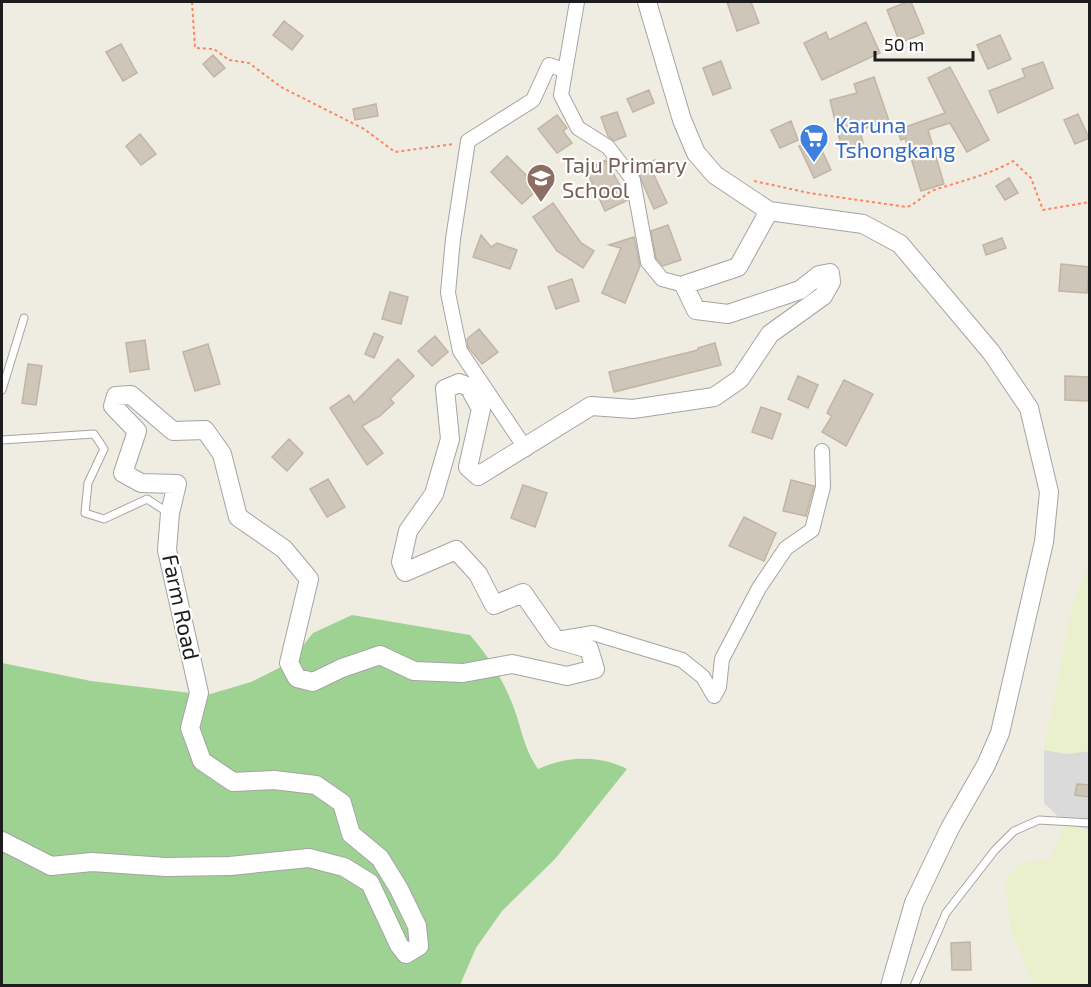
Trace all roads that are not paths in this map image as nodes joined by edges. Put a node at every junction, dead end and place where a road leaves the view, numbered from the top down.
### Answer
1 (577, 2) edge
2 (647, 2) edge
3 (564, 70) junction
4 (769, 211) junction
5 (684, 285) junction
6 (24, 318) dead end
7 (2, 390) edge
8 (2, 440) edge
9 (526, 448) junction
10 (822, 451) dead end
11 (170, 513) junction
12 (555, 639) junction
13 (1089, 823) edge
14 (2, 842) edge
15 (890, 986) edge
16 (914, 986) edge

1 - 3 street
2 - 4 street
3 - 5 street
3 - 9 street
4 - 5 street
4 - 15 street
5 - 9 street
6 - 7 lane
8 - 11 lane
9 - 12 street
10 - 12 street
11 - 12 street, Farm Road
11 - 14 street, Farm Road
13 - 16 lane

